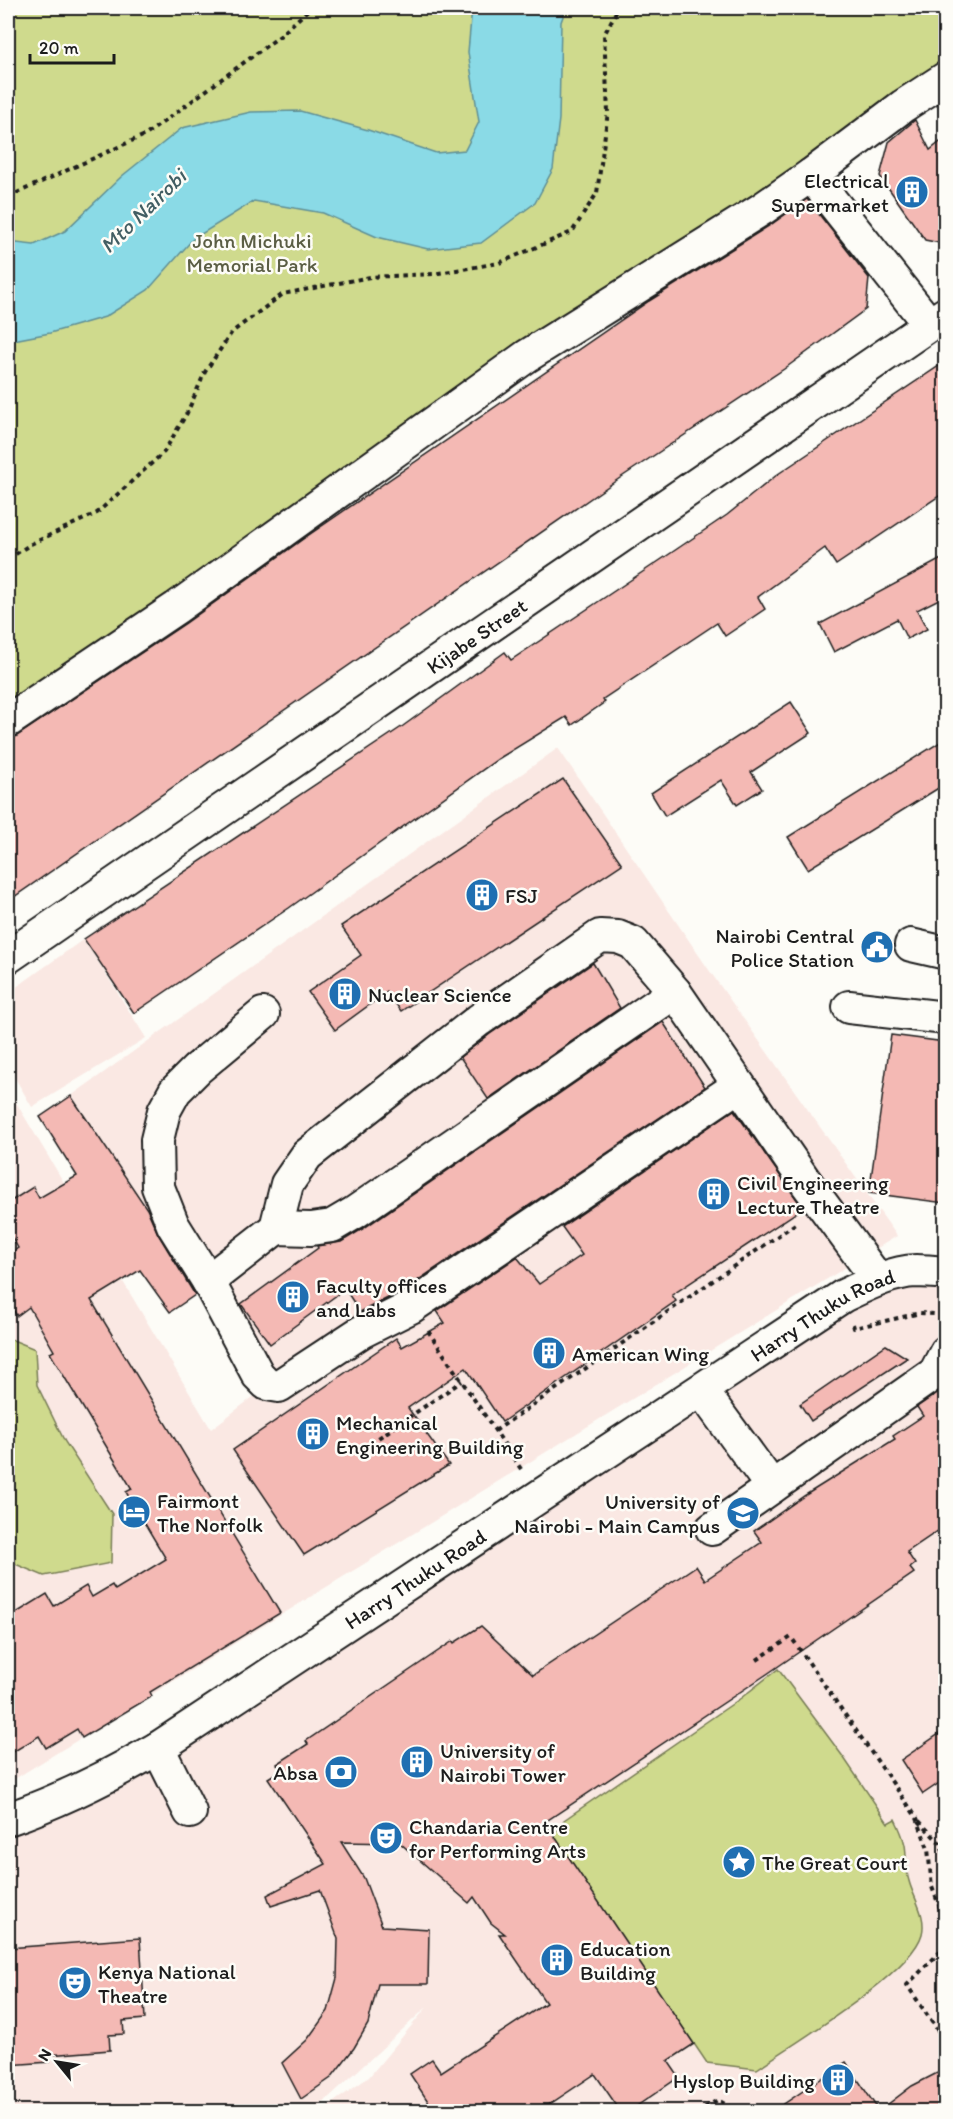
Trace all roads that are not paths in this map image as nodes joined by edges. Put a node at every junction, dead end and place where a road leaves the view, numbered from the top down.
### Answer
1 (945, 78) edge
2 (811, 176) junction
3 (937, 319) edge
4 (8, 721) edge
5 (911, 945) dead end
6 (945, 953) edge
7 (8, 957) edge
8 (675, 992) junction
9 (849, 1007) dead end
10 (263, 1014) dead end
11 (945, 1018) edge
12 (738, 1086) junction
13 (276, 1228) junction
14 (945, 1273) edge
15 (878, 1280) junction
16 (208, 1281) junction
17 (945, 1352) edge
18 (702, 1391) junction
19 (772, 1487) junction
20 (712, 1529) dead end
21 (158, 1748) junction
22 (190, 1812) dead end
23 (8, 1819) edge

1 - 2 street
2 - 3 street
2 - 4 street
3 - 7 street, Kijabe Street
5 - 6 street
8 - 12 street
8 - 13 street
8 - 13 street
9 - 11 street
10 - 16 street
12 - 15 street
12 - 16 street
13 - 16 street
14 - 15 street, Harry Thuku Road
15 - 18 street, Harry Thuku Road
17 - 19 street
18 - 19 street
18 - 21 street, Harry Thuku Road
19 - 20 street
21 - 22 street
21 - 23 street, Harry Thuku Road

